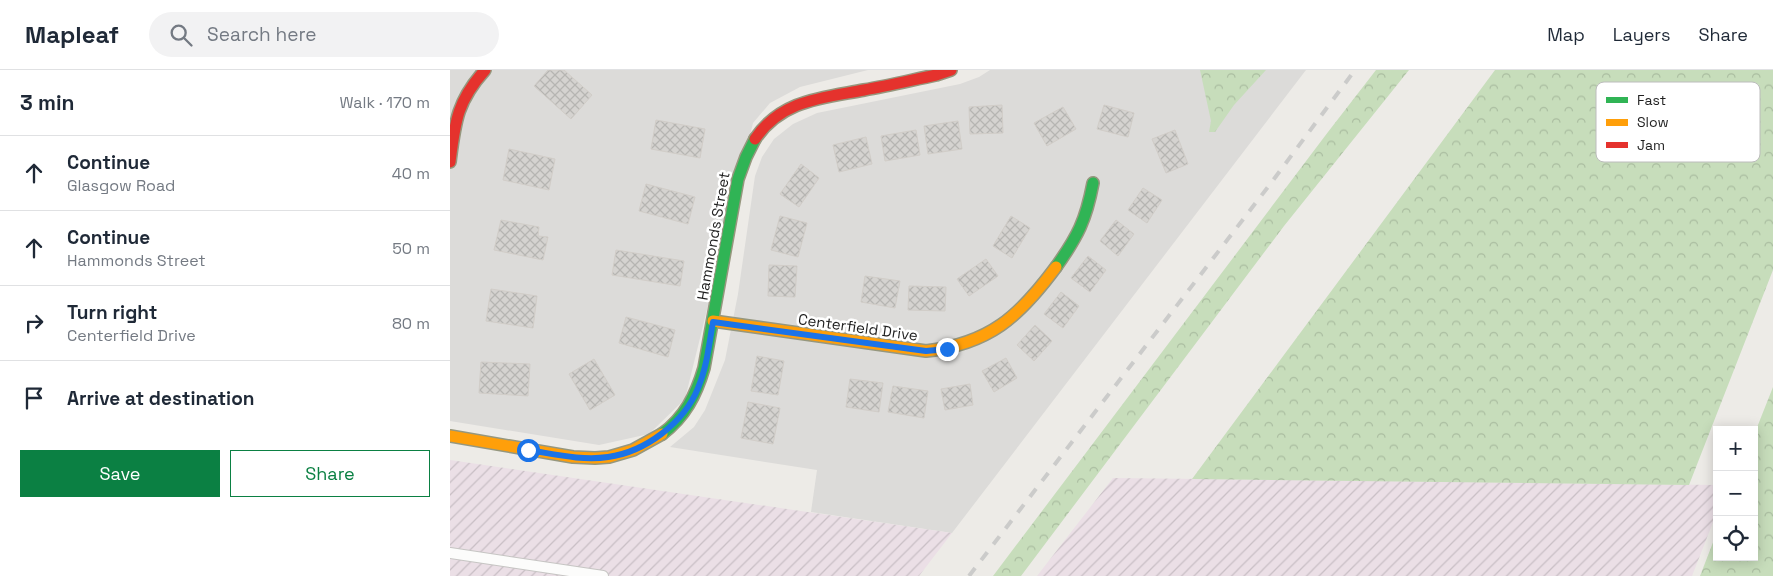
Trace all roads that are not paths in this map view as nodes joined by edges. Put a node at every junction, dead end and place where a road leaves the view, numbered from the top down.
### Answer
1 (485, 70) edge
2 (951, 70) edge
3 (450, 162) edge
4 (1093, 183) dead end
5 (713, 322) junction
6 (450, 436) edge
7 (450, 553) edge
8 (603, 576) edge

1 - 3 street
2 - 5 street, Hammonds Street
4 - 5 street, Centerfield Drive
5 - 6 street, Hammonds Street
7 - 8 lane

